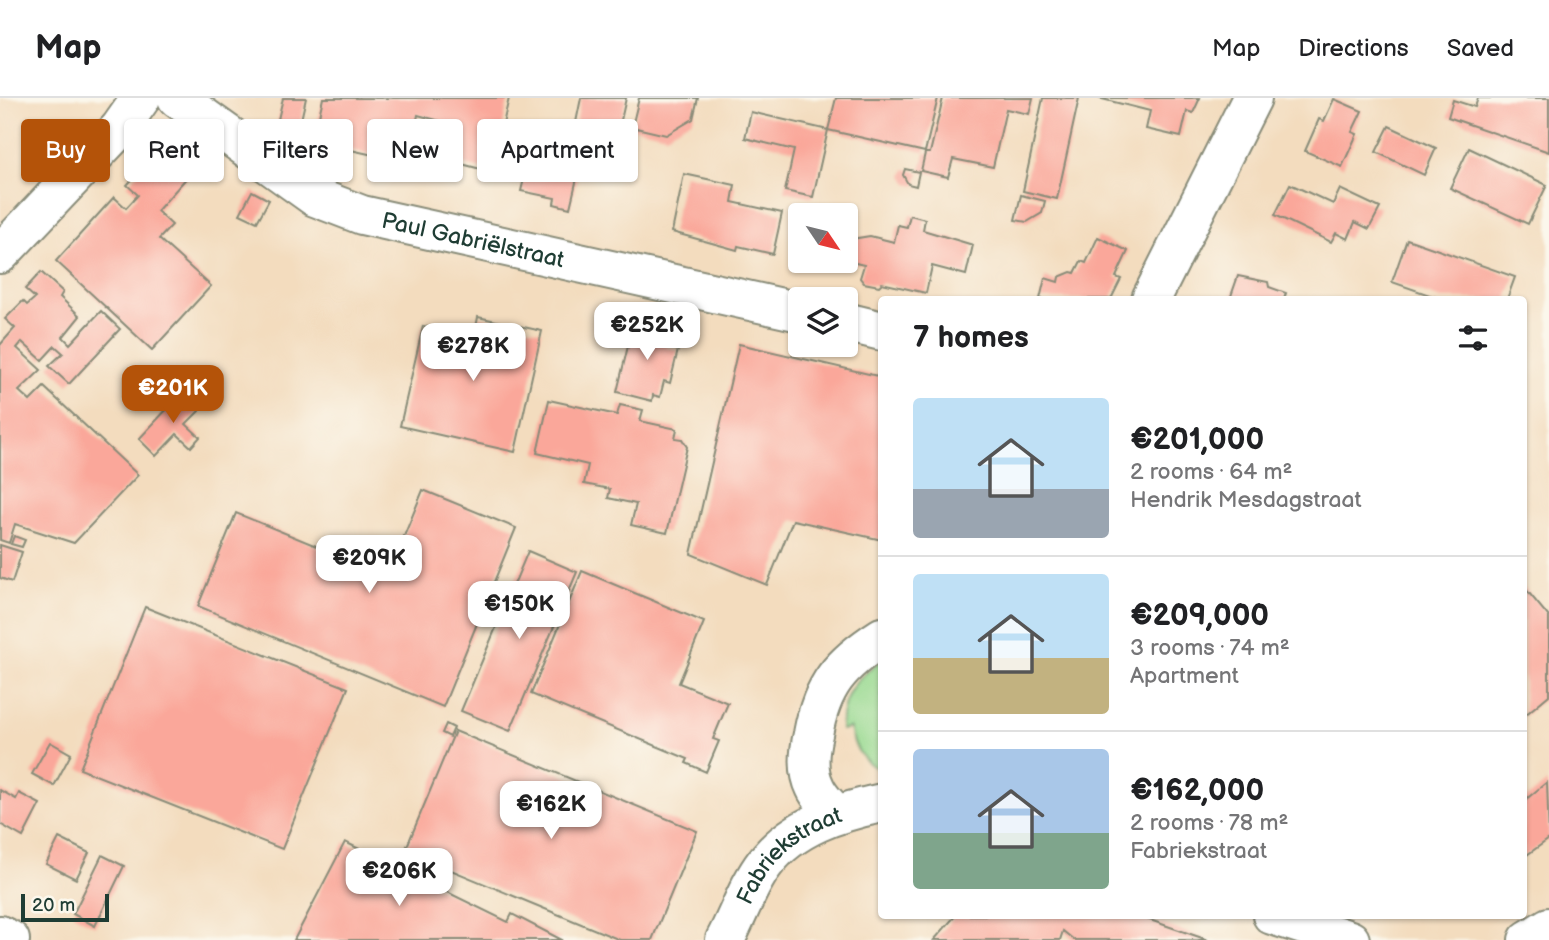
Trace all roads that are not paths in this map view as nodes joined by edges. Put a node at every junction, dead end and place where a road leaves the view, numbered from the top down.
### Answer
1 (141, 98) edge
2 (177, 98) edge
3 (1252, 98) edge
4 (0, 254) edge
5 (1153, 296) edge
6 (788, 309) edge
7 (858, 326) edge
8 (878, 330) edge
9 (878, 640) edge
10 (878, 804) edge
11 (834, 813) junction
12 (1284, 919) edge
13 (1549, 927) edge
14 (0, 935) edge
15 (10, 940) edge
16 (725, 940) edge
17 (1350, 940) edge
18 (1528, 940) edge

1 - 4 street
2 - 6 street, Paul Gabriëlstraat
3 - 5 street
7 - 8 street
9 - 11 street
10 - 11 street, Fabriekstraat
11 - 16 street, Fabriekstraat
12 - 17 street
13 - 18 street
14 - 15 street

